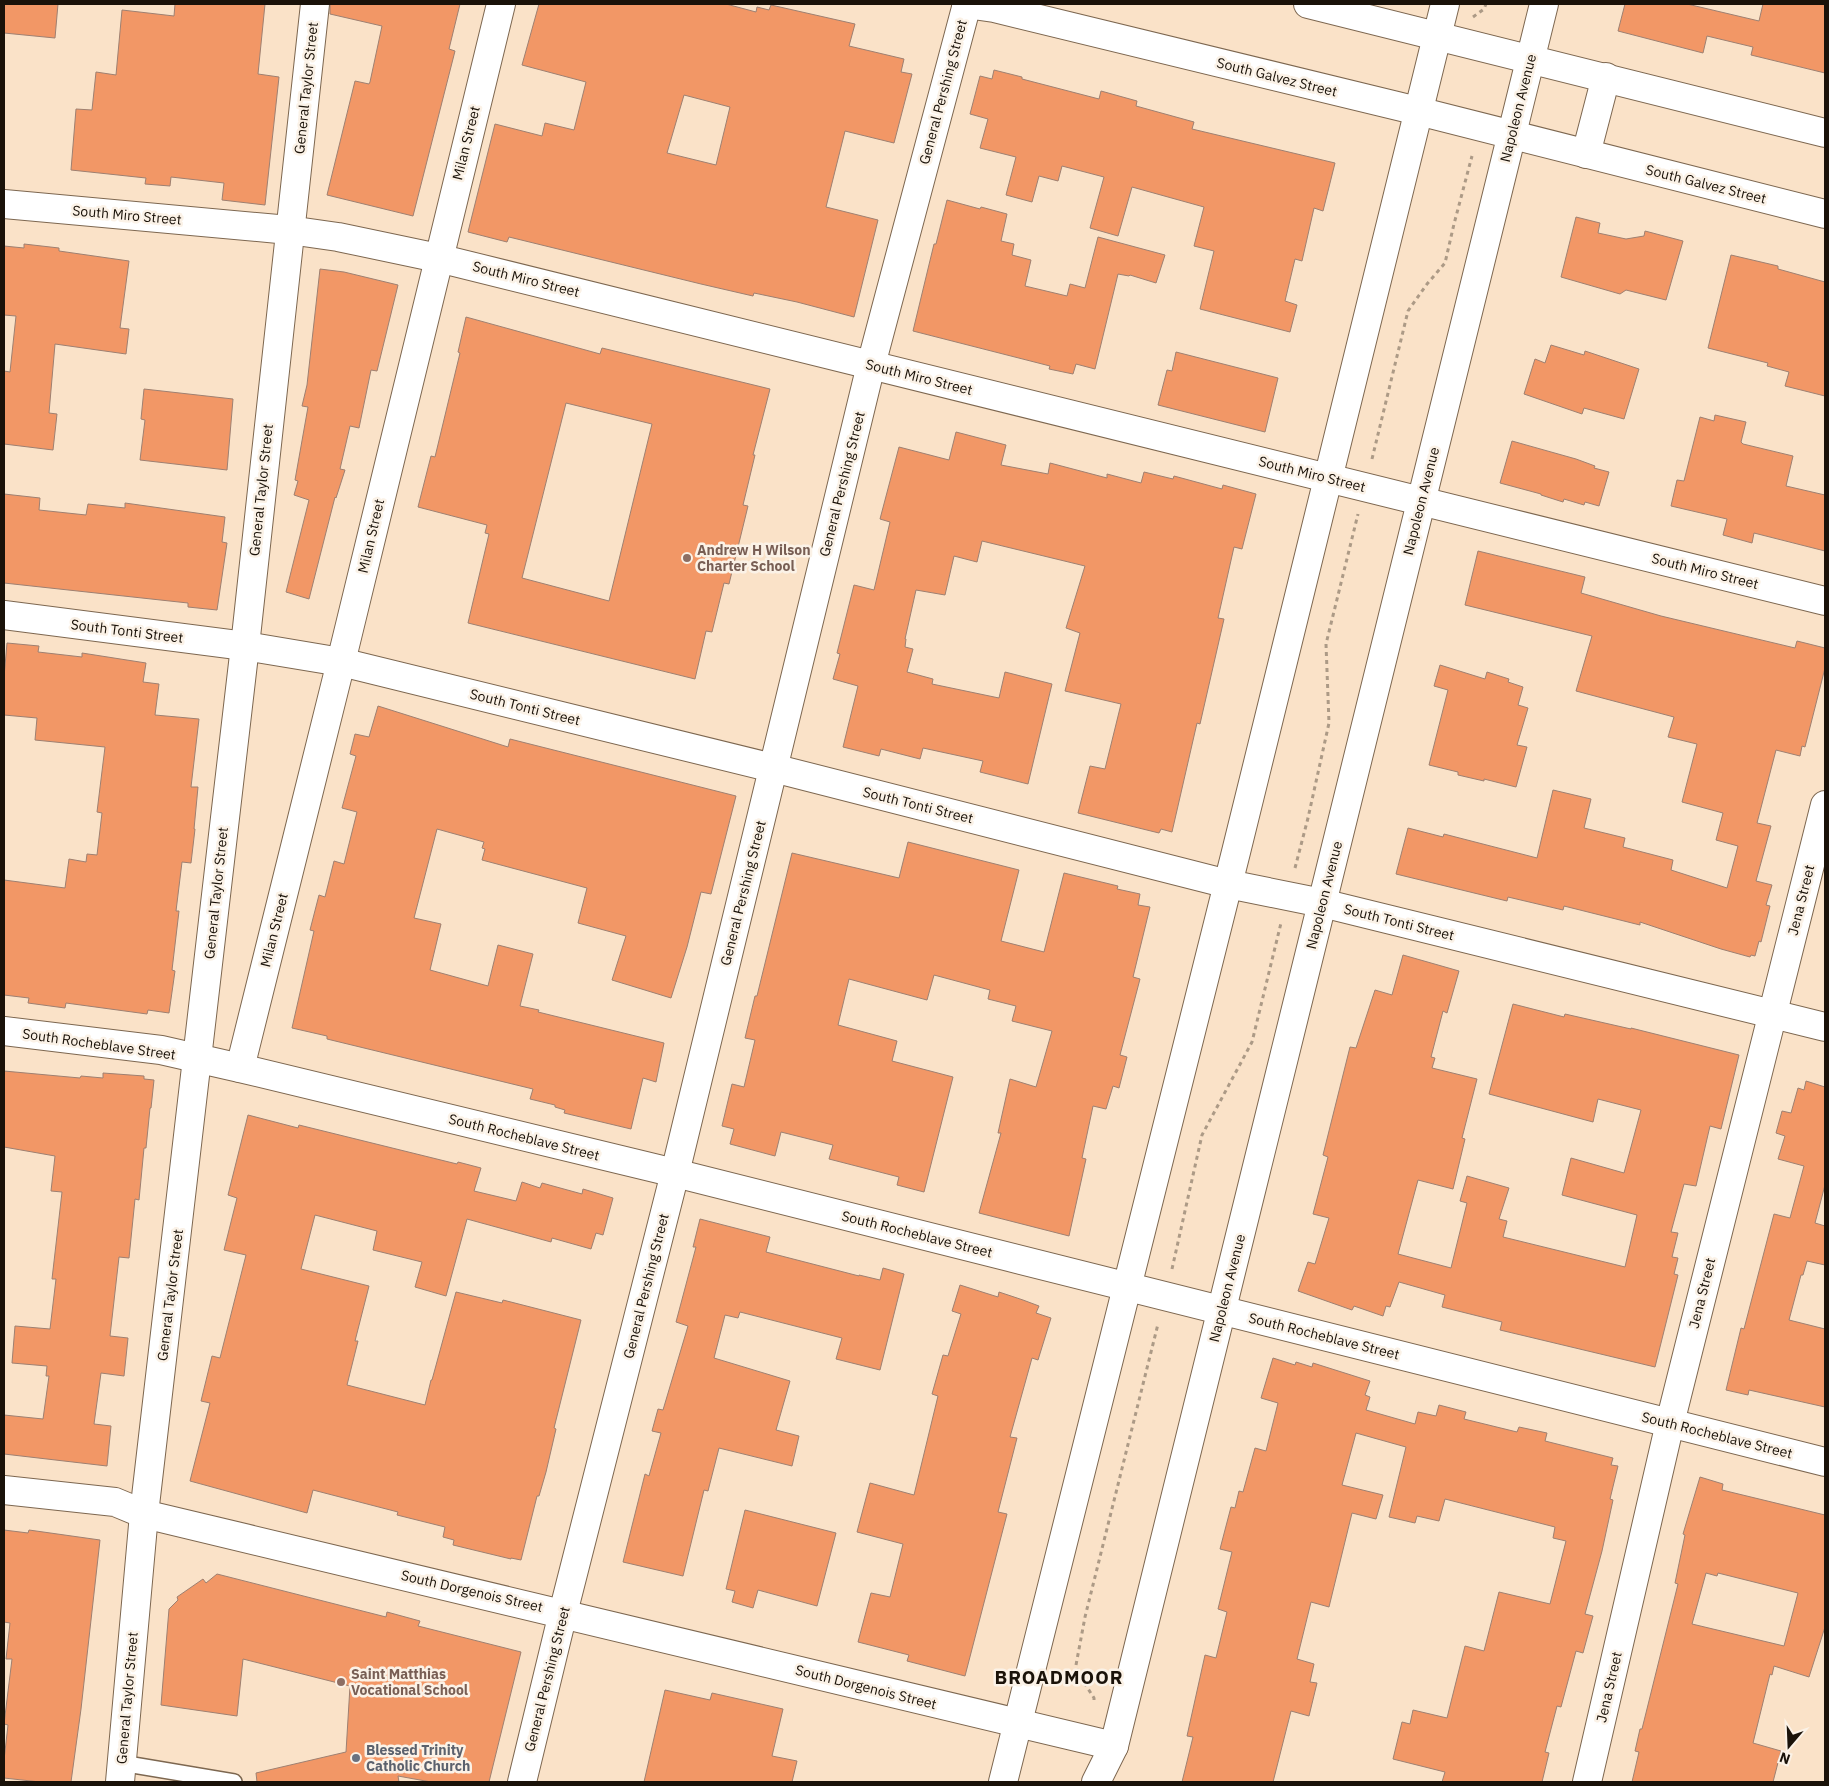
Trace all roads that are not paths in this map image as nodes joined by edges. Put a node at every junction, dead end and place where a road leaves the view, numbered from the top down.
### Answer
1 (315, 4) edge
2 (500, 4) edge
3 (966, 4) edge
4 (1308, 4) edge
5 (1445, 4) edge
6 (1544, 4) edge
7 (1437, 35) junction
8 (1530, 58) junction
9 (1606, 77) junction
10 (1418, 111) junction
11 (1825, 133) edge
12 (1512, 135) junction
13 (1586, 154) junction
14 (4, 204) edge
15 (1825, 214) edge
16 (290, 230) junction
17 (438, 258) junction
18 (871, 365) junction
19 (1327, 478) junction
20 (1421, 501) junction
21 (1825, 601) edge
22 (4, 615) edge
23 (244, 646) junction
24 (341, 662) junction
25 (773, 768) junction
26 (1825, 805) edge
27 (1228, 884) junction
28 (1322, 903) junction
29 (1772, 1014) junction
30 (1825, 1028) edge
31 (4, 1030) edge
32 (198, 1059) junction
33 (240, 1068) junction
34 (675, 1173) junction
35 (1127, 1287) junction
36 (1221, 1310) junction
37 (1670, 1423) junction
38 (1825, 1462) edge
39 (4, 1490) edge
40 (144, 1514) junction
41 (563, 1613) junction
42 (1018, 1724) junction
43 (1114, 1746) junction
44 (120, 1773) edge
45 (234, 1782) edge
46 (522, 1782) edge
47 (1003, 1782) edge
48 (1096, 1782) edge
49 (1109, 1782) edge
50 (1587, 1782) edge

1 - 16 street, General Taylor Street
2 - 17 street, Milan Street
3 - 10 street, South Galvez Street
3 - 18 street, General Pershing Street
4 - 7 street
5 - 7 street
6 - 8 street, Napoleon Avenue
7 - 8 street
7 - 10 street
8 - 9 street
8 - 12 street, Napoleon Avenue
9 - 11 street
9 - 13 street
10 - 12 street, South Galvez Street
10 - 19 street
12 - 13 street, South Galvez Street
12 - 20 street, Napoleon Avenue
13 - 15 street, South Galvez Street
14 - 16 street, South Miro Street
16 - 17 street, South Miro Street
16 - 23 street, General Taylor Street
17 - 18 street, South Miro Street
17 - 24 street, Milan Street
18 - 19 street, South Miro Street
18 - 25 street, General Pershing Street
19 - 20 street, South Miro Street
19 - 27 street
20 - 21 street, South Miro Street
20 - 28 street, Napoleon Avenue
22 - 23 street, South Tonti Street
23 - 24 street, South Tonti Street
23 - 32 street, General Taylor Street
24 - 25 street, South Tonti Street
24 - 33 street, Milan Street
25 - 27 street, South Tonti Street
25 - 34 street, General Pershing Street
26 - 29 street, Jena Street
27 - 28 street, South Tonti Street
27 - 35 street
28 - 29 street, South Tonti Street
28 - 36 street, Napoleon Avenue
29 - 30 street, South Tonti Street
29 - 37 street, Jena Street
31 - 32 street, South Rocheblave Street
32 - 33 street, South Rocheblave Street
32 - 40 street, General Taylor Street
33 - 34 street, South Rocheblave Street
34 - 35 street, South Rocheblave Street
34 - 41 street, General Pershing Street
35 - 36 street, South Rocheblave Street
35 - 42 street
36 - 37 street, South Rocheblave Street
36 - 43 street, Napoleon Avenue
37 - 38 street, South Rocheblave Street
37 - 50 street, Jena Street
39 - 40 street, South Dorgenois Street
40 - 41 street, South Dorgenois Street
40 - 44 street, General Taylor Street
41 - 42 street, South Dorgenois Street
41 - 46 street, General Pershing Street
42 - 43 street, South Dorgenois Street
42 - 47 street
43 - 48 street, Napoleon Avenue
43 - 49 street
44 - 45 lane

